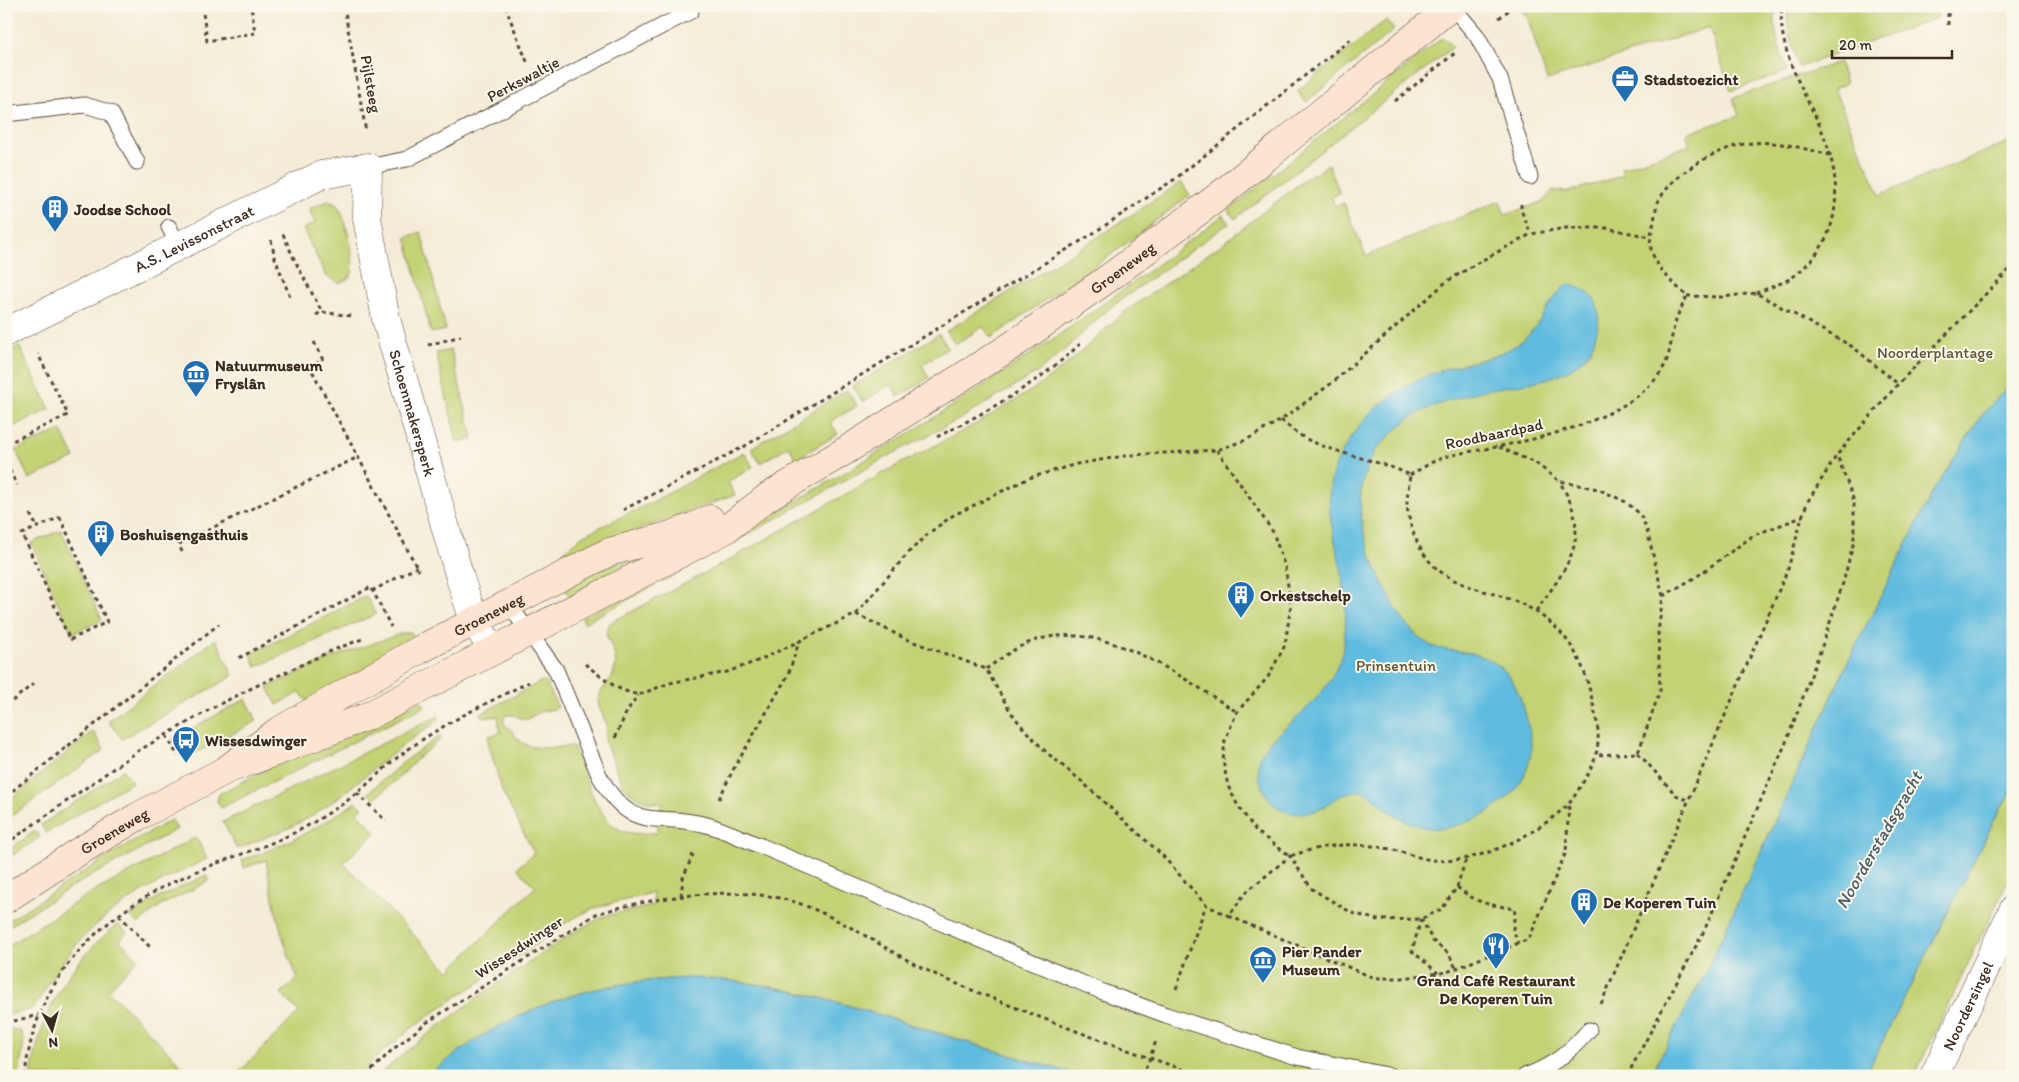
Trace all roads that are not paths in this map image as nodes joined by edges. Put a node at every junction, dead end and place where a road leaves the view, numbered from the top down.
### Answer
1 (1452, 6) edge
2 (690, 11) dead end
3 (6, 114) edge
4 (137, 162) dead end
5 (368, 167) junction
6 (1530, 177) dead end
7 (15, 328) edge
8 (769, 496) junction
9 (508, 603) junction
10 (474, 620) junction
11 (528, 632) junction
12 (493, 651) junction
13 (226, 770) junction
14 (6, 899) edge
15 (2013, 910) edge
16 (1589, 1030) road end
17 (1392, 1076) edge
18 (1525, 1076) edge
19 (1934, 1076) edge

1 - 6 lane
1 - 8 main road, Groeneweg
2 - 5 lane, Perkswaltje
3 - 4 lane
5 - 7 street, A.S. Levissonstraat
5 - 10 street, Schoenmakersperk
8 - 9 main road, Groeneweg
8 - 11 main road, Groeneweg
9 - 10 main road, Groeneweg
9 - 11 lane
10 - 12 street, Schoenmakersperk
10 - 13 main road, Groeneweg
11 - 12 main road, Groeneweg
11 - 17 lane
12 - 13 main road, Groeneweg
13 - 14 main road, Groeneweg
15 - 19 street, Noordersingel
16 - 18 lane

